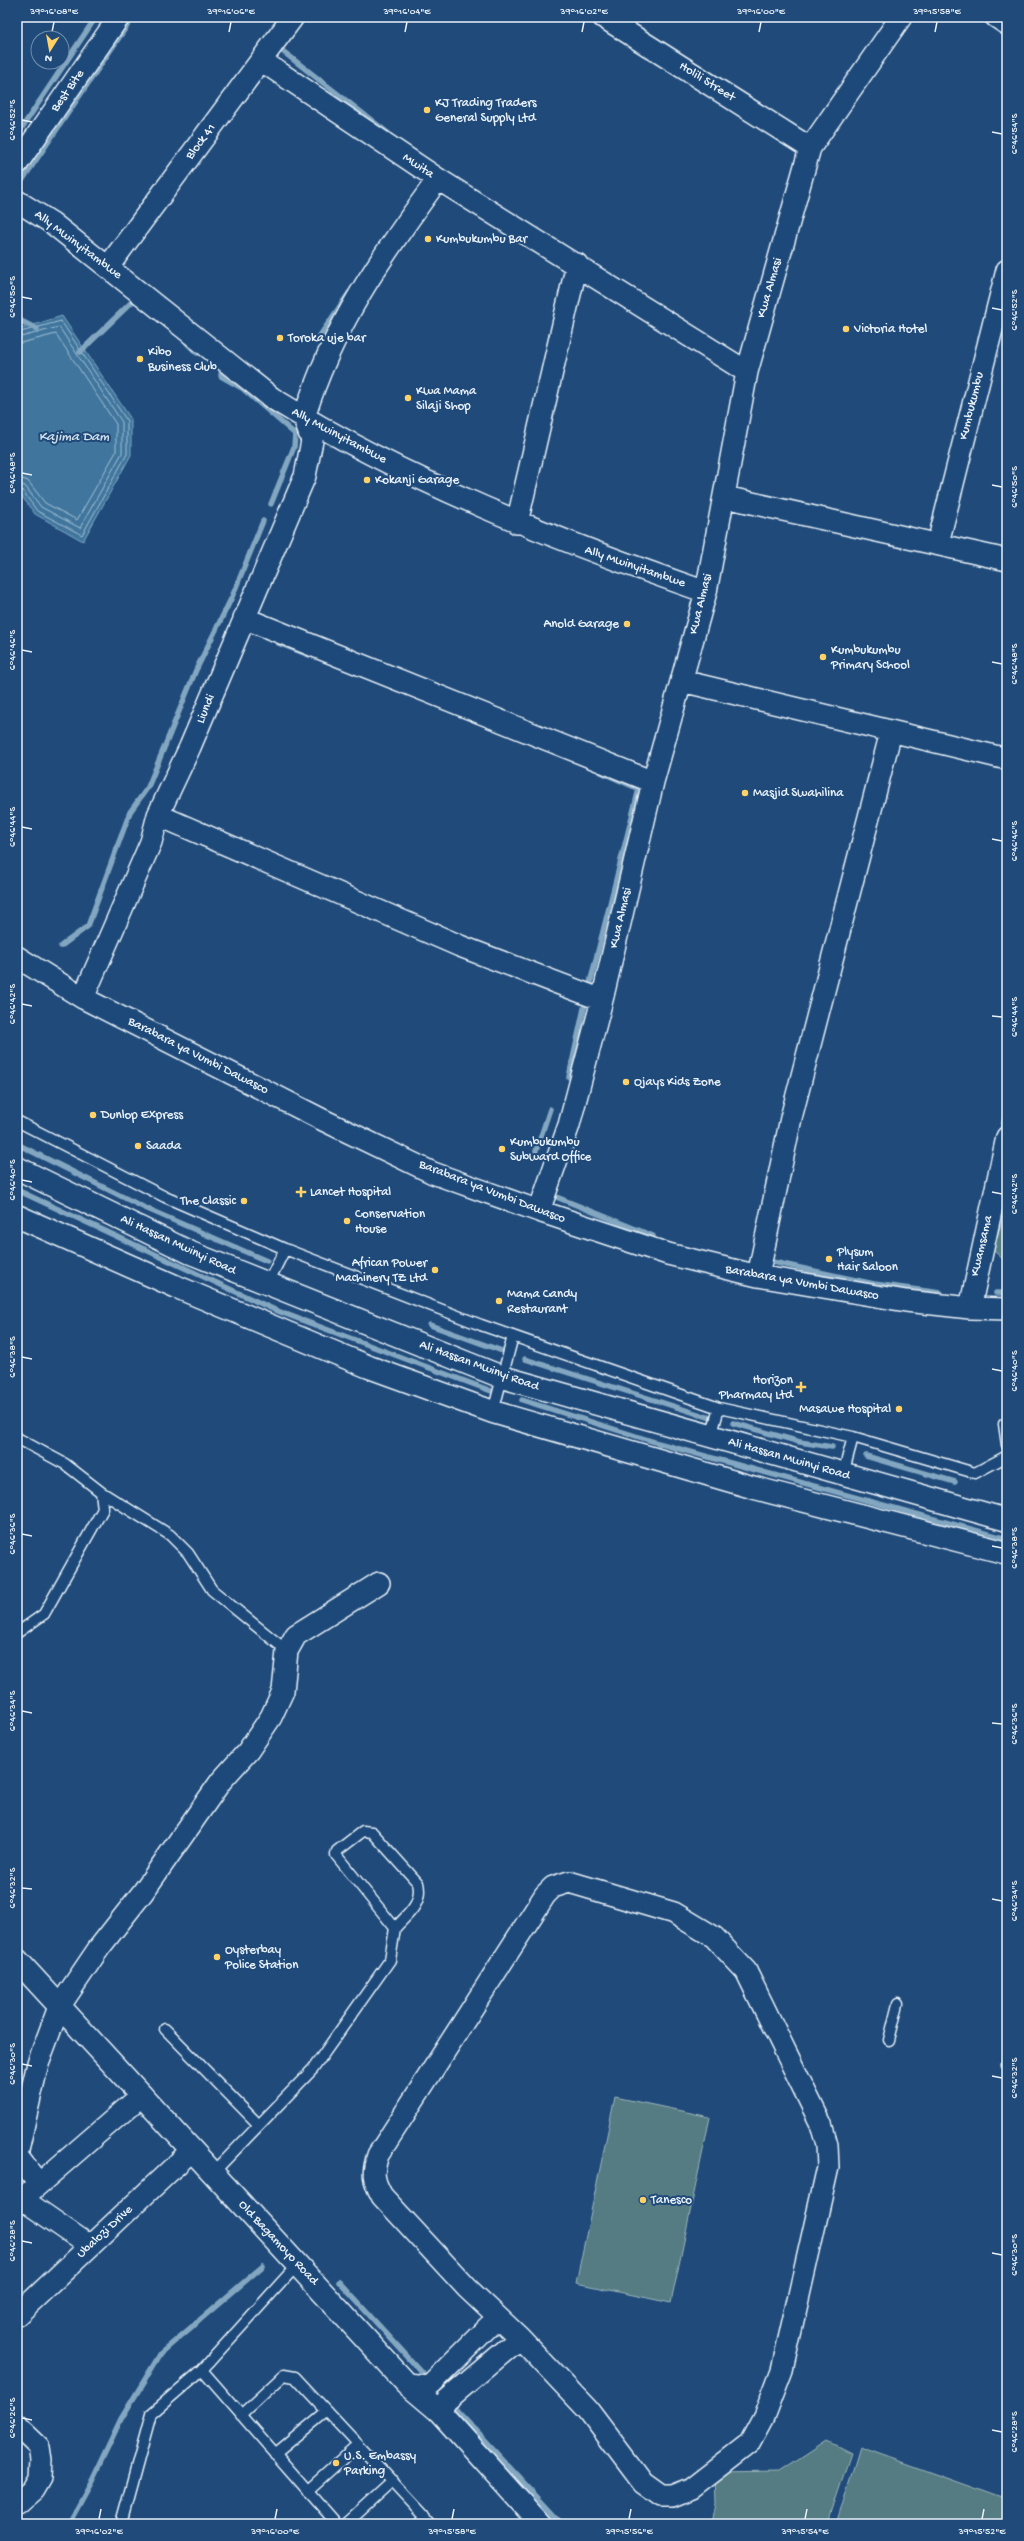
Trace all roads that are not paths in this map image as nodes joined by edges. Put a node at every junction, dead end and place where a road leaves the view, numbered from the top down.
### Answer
1 (119, 17) edge
2 (292, 17) edge
3 (603, 17) edge
4 (901, 17) edge
5 (996, 17) edge
6 (1007, 24) edge
7 (262, 61) junction
8 (810, 148) junction
9 (20, 154) edge
10 (438, 180) junction
11 (17, 201) edge
12 (577, 264) junction
13 (108, 266) junction
14 (1007, 270) edge
15 (747, 372) junction
16 (304, 418) junction
17 (725, 497) junction
18 (517, 523) junction
19 (938, 544) junction
20 (1007, 560) edge
21 (706, 592) junction
22 (244, 618) junction
23 (682, 680) junction
24 (891, 732) junction
25 (1007, 759) edge
26 (653, 782) junction
27 (158, 815) junction
28 (17, 957) edge
29 (83, 998) junction
30 (602, 1000) junction
31 (17, 1121) edge
32 (1007, 1137) edge
33 (17, 1168) edge
34 (539, 1211) junction
35 (17, 1216) edge
36 (284, 1249) junction
37 (758, 1276) junction
38 (267, 1285) junction
39 (970, 1308) junction
40 (1007, 1309) edge
41 (513, 1336) junction
42 (502, 1377) junction
43 (719, 1408) junction
44 (493, 1412) junction
45 (1004, 1424) dead end
46 (711, 1437) junction
47 (853, 1437) junction
48 (17, 1438) edge
49 (1007, 1445) edge
50 (1007, 1456) edge
51 (843, 1474) junction
52 (101, 1492) junction
53 (1007, 1520) edge
54 (1007, 1553) edge
55 (378, 1584) dead end
56 (17, 1633) edge
57 (287, 1651) junction
58 (395, 1928) junction
59 (17, 1960) edge
60 (898, 2004) dead end
61 (59, 2007) junction
62 (165, 2028) dead end
63 (889, 2040) dead end
64 (142, 2095) junction
65 (259, 2125) junction
66 (192, 2150) junction
67 (17, 2155) edge
68 (213, 2173) junction
69 (39, 2184) junction
70 (19, 2201) edge
71 (90, 2246) junction
72 (298, 2264) junction
73 (17, 2315) edge
74 (497, 2318) junction
75 (520, 2338) junction
76 (202, 2370) junction
77 (407, 2384) junction
78 (327, 2411) junction
79 (439, 2411) junction
80 (241, 2415) junction
81 (17, 2426) edge
82 (358, 2445) junction
83 (275, 2454) junction
84 (393, 2481) junction
85 (307, 2491) junction
86 (17, 2504) edge
87 (429, 2520) edge
88 (121, 2524) edge
89 (337, 2524) edge
90 (346, 2524) edge
91 (417, 2524) edge
92 (541, 2524) edge

1 - 9 street, Best Bite
2 - 7 street, Block 41
3 - 8 street, Holili Street
4 - 8 street, Kwa Almasi
5 - 6 street
7 - 10 street, Mwita
7 - 13 street, Block 41
8 - 15 street, Kwa Almasi
10 - 12 street, Mwita
10 - 16 street
11 - 13 street, Ally Mwinyitambwe
12 - 15 street, Mwita
12 - 18 street
13 - 16 street, Ally Mwinyitambwe
14 - 19 street, Kumbukumbu
15 - 17 street, Kwa Almasi
16 - 18 street, Ally Mwinyitambwe
16 - 22 street, Liundi
17 - 19 street
17 - 21 street, Kwa Almasi
18 - 21 street, Ally Mwinyitambwe
19 - 20 street
21 - 23 street, Kwa Almasi
22 - 26 street
22 - 27 street, Liundi
23 - 24 street
23 - 26 street, Kwa Almasi
24 - 25 street
24 - 37 street
26 - 30 street, Kwa Almasi
27 - 29 street, Liundi
27 - 30 street
28 - 29 street, Barabara ya Vumbi Dawasco
29 - 34 street, Barabara ya Vumbi Dawasco
30 - 34 street, Kwa Almasi
31 - 36 lane
32 - 39 street, Kwamsama
33 - 38 main road, Ali Hassan Mwinyi Road
34 - 37 street, Barabara ya Vumbi Dawasco
35 - 44 main road
36 - 38 lane
36 - 41 lane
37 - 39 street, Barabara ya Vumbi Dawasco
38 - 42 main road, Ali Hassan Mwinyi Road
39 - 40 street, Barabara ya Vumbi Dawasco
41 - 42 lane
41 - 43 lane
42 - 44 lane
42 - 46 main road, Ali Hassan Mwinyi Road
43 - 46 lane
43 - 47 lane
44 - 54 main road
45 - 49 lane
46 - 51 main road, Ali Hassan Mwinyi Road
47 - 50 lane
47 - 51 lane
48 - 52 lane
51 - 53 main road, Ali Hassan Mwinyi Road
52 - 56 lane
52 - 57 lane
55 - 57 street
57 - 61 street
58 - 58 lane
58 - 65 lane
59 - 61 main road, Old Bagamoyo Road
60 - 63 lane
61 - 64 main road, Old Bagamoyo Road
61 - 67 street
62 - 65 lane
64 - 66 main road, Old Bagamoyo Road
64 - 69 street
65 - 68 lane
66 - 68 main road, Old Bagamoyo Road
66 - 71 street, Ubalozi Drive
67 - 69 street
68 - 72 main road, Old Bagamoyo Road
69 - 70 street
70 - 71 street
71 - 73 street, Ubalozi Drive
72 - 76 lane
72 - 77 main road, Old Bagamoyo Road
74 - 75 street
74 - 75 street
74 - 77 street
75 - 79 street
76 - 80 lane
76 - 88 lane
77 - 79 main road, Old Bagamoyo Road
78 - 80 lane
78 - 82 lane
78 - 83 lane
79 - 92 main road, Old Bagamoyo Road
80 - 83 lane
81 - 86 street
82 - 84 lane
82 - 85 lane
83 - 85 lane
84 - 87 lane
84 - 90 lane
85 - 89 lane
87 - 91 lane

